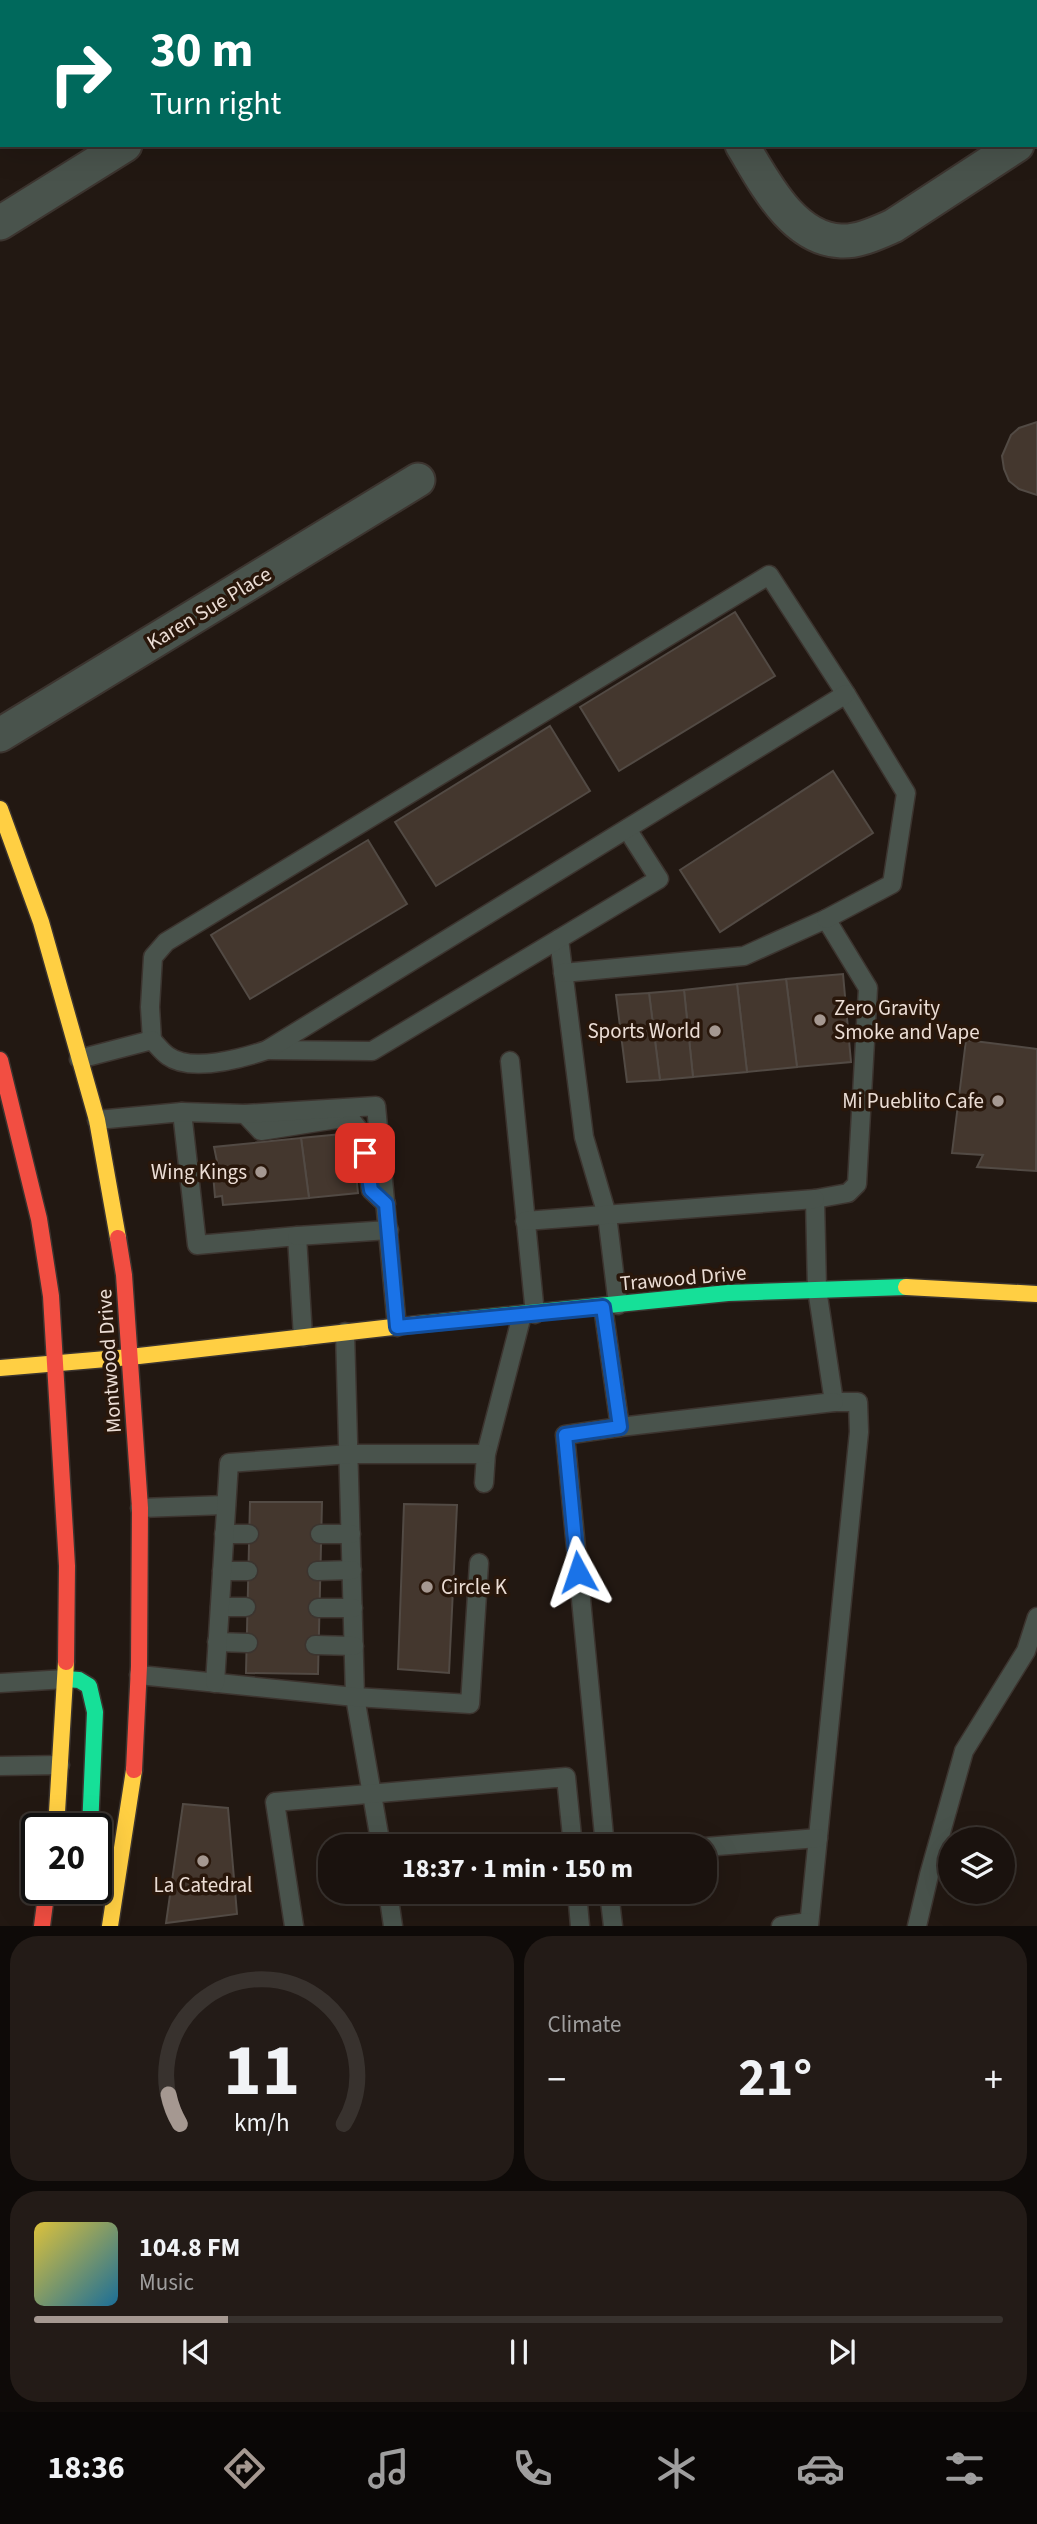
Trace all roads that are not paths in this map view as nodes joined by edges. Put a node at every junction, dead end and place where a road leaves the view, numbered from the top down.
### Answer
1 (122, 147) edge
2 (743, 147) edge
3 (1014, 147) edge
4 (0, 223) edge
5 (418, 480) dead end
6 (846, 694) junction
7 (0, 735) edge
8 (0, 808) edge
9 (628, 829) junction
10 (826, 919) junction
11 (559, 939) junction
12 (563, 973) junction
13 (152, 1040) junction
14 (267, 1051) junction
15 (79, 1059) junction
16 (0, 1060) edge
17 (510, 1061) dead end
18 (182, 1112) junction
19 (245, 1114) junction
20 (97, 1120) junction
21 (815, 1199) junction
22 (386, 1204) junction
23 (607, 1215) junction
24 (525, 1221) junction
25 (389, 1230) junction
26 (297, 1236) junction
27 (817, 1289) junction
28 (1037, 1294) edge
29 (610, 1306) junction
30 (528, 1314) junction
31 (397, 1327) junction
32 (345, 1332) junction
33 (303, 1337) junction
34 (130, 1357) junction
35 (55, 1362) junction
36 (0, 1368) edge
37 (834, 1402) junction
38 (620, 1427) junction
39 (350, 1454) junction
40 (486, 1454) junction
41 (484, 1483) dead end
42 (226, 1505) junction
43 (140, 1508) junction
44 (224, 1534) junction
45 (249, 1534) dead end
46 (320, 1534) dead end
47 (351, 1534) junction
48 (479, 1563) dead end
49 (352, 1570) junction
50 (222, 1571) junction
51 (248, 1571) dead end
52 (317, 1571) dead end
53 (219, 1607) junction
54 (246, 1607) dead end
55 (318, 1608) dead end
56 (353, 1608) junction
57 (1037, 1617) edge
58 (217, 1642) junction
59 (248, 1643) dead end
60 (315, 1645) dead end
61 (354, 1646) junction
62 (139, 1675) junction
63 (66, 1679) junction
64 (0, 1683) edge
65 (215, 1683) junction
66 (355, 1697) junction
67 (60, 1765) junction
68 (0, 1766) edge
69 (373, 1795) junction
70 (57, 1813) edge
71 (91, 1813) edge
72 (379, 1834) edge
73 (572, 1834) edge
74 (604, 1834) edge
75 (818, 1838) junction
76 (717, 1846) edge
77 (44, 1904) edge
78 (100, 1904) edge
79 (389, 1904) edge
80 (578, 1904) edge
81 (610, 1904) edge
82 (110, 1924) edge
83 (809, 1924) edge
84 (41, 1926) edge
85 (294, 1926) edge
86 (393, 1926) edge
87 (580, 1926) edge
88 (613, 1926) edge
89 (780, 1926) edge
90 (917, 1926) edge

1 - 4 street
2 - 3 street
5 - 7 street, Karen Sue Place
6 - 9 lane
6 - 10 lane
6 - 13 lane
8 - 15 main road, Montwood Drive
9 - 11 lane
9 - 14 lane
10 - 12 lane
10 - 21 lane
11 - 12 lane
11 - 14 lane
12 - 23 lane
13 - 14 lane
13 - 15 lane
15 - 20 main road, Montwood Drive
16 - 35 main road
17 - 24 lane
18 - 19 lane
18 - 20 lane
18 - 26 lane
19 - 22 lane
19 - 22 lane
20 - 34 main road, Montwood Drive
21 - 23 lane
21 - 27 lane
22 - 25 lane
23 - 24 lane
23 - 29 lane
24 - 30 lane
25 - 26 lane
25 - 31 lane
26 - 33 lane
27 - 28 main road, Trawood Drive
27 - 29 main road, Trawood Drive
27 - 37 lane
29 - 30 main road, Trawood Drive
29 - 38 lane
30 - 31 main road, Trawood Drive
30 - 40 lane
31 - 32 main road, Trawood Drive
32 - 33 main road, Trawood Drive
32 - 39 lane
33 - 34 main road, Trawood Drive
34 - 35 main road, Trawood Drive
34 - 43 main road, Montwood Drive
35 - 36 main road, Trawood Drive
35 - 63 main road
37 - 38 lane
37 - 75 lane
38 - 74 lane
39 - 40 lane
39 - 42 lane
39 - 47 lane
40 - 41 lane
42 - 43 lane
42 - 44 lane
43 - 62 main road, Montwood Drive
44 - 45 lane
44 - 50 lane
46 - 47 lane
47 - 49 lane
48 - 66 lane
49 - 52 lane
49 - 56 lane
50 - 51 lane
50 - 53 lane
53 - 54 lane
53 - 58 lane
55 - 56 lane
56 - 61 lane
57 - 90 lane
58 - 59 lane
58 - 65 lane
60 - 61 lane
61 - 66 lane
62 - 65 lane
62 - 82 main road, Montwood Drive
63 - 64 lane
63 - 67 main road
63 - 71 main road
65 - 66 lane
66 - 69 lane
67 - 68 lane
67 - 70 main road
69 - 72 lane
69 - 73 lane
69 - 85 lane
75 - 76 lane
75 - 83 lane
77 - 84 main road
78 - 82 main road
79 - 86 lane
80 - 87 lane
81 - 88 lane
83 - 89 lane

